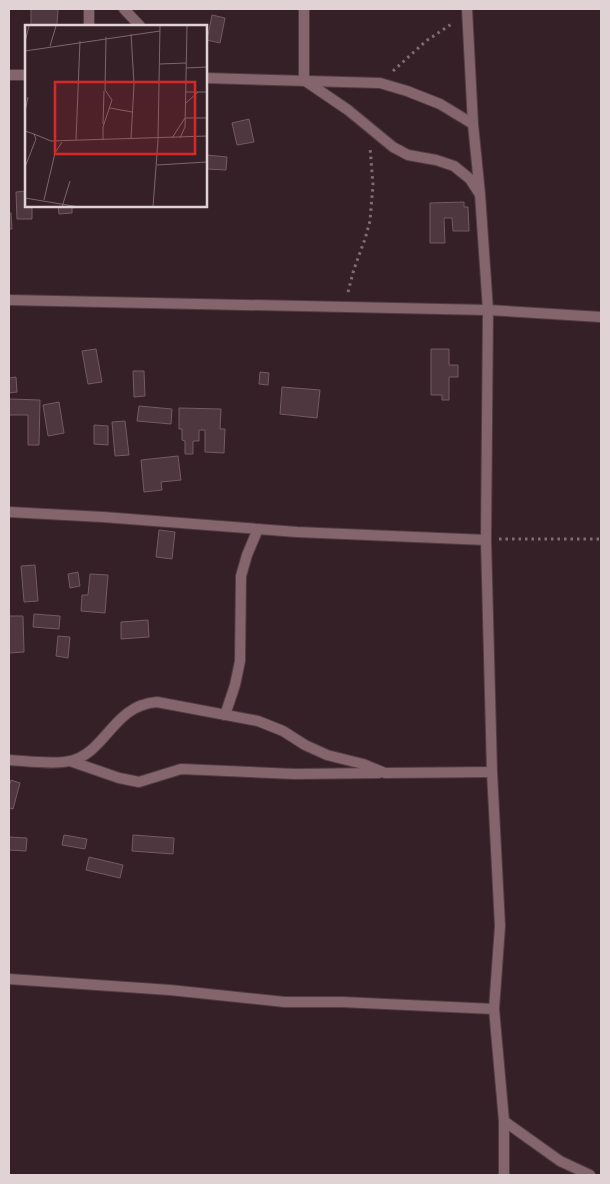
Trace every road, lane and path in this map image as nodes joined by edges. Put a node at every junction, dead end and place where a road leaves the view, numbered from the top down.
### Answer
1 (89, 9) edge
2 (124, 9) edge
3 (304, 9) edge
4 (467, 11) edge
5 (89, 25) edge
6 (139, 25) edge
7 (9, 75) edge
8 (25, 75) edge
9 (208, 78) edge
10 (304, 80) junction
11 (380, 83) junction
12 (473, 124) junction
13 (369, 126) junction
14 (480, 194) junction
15 (9, 300) edge
16 (344, 307) junction
17 (488, 310) junction
18 (601, 317) edge
19 (9, 512) edge
20 (258, 529) junction
21 (601, 539) edge
22 (486, 540) junction
23 (225, 715) junction
24 (9, 760) edge
25 (70, 761) junction
26 (492, 772) junction
27 (385, 773) junction
28 (9, 979) edge
29 (494, 1008) junction
30 (504, 1121) junction
31 (504, 1175) edge
32 (590, 1175) edge

1 - 5 street
2 - 6 street
3 - 10 street
4 - 11 path
4 - 12 street
7 - 8 street
9 - 10 street
10 - 11 street
10 - 13 street
11 - 12 street
12 - 14 street
13 - 14 street
13 - 16 path
14 - 17 street
15 - 16 street
16 - 17 street
17 - 18 street
17 - 22 street
19 - 20 street
20 - 22 street
20 - 23 street
21 - 22 path
22 - 26 street
23 - 25 street
23 - 27 street
24 - 25 street
25 - 27 street
26 - 27 street
26 - 29 street
28 - 29 street
29 - 30 street
30 - 31 street
30 - 32 street

